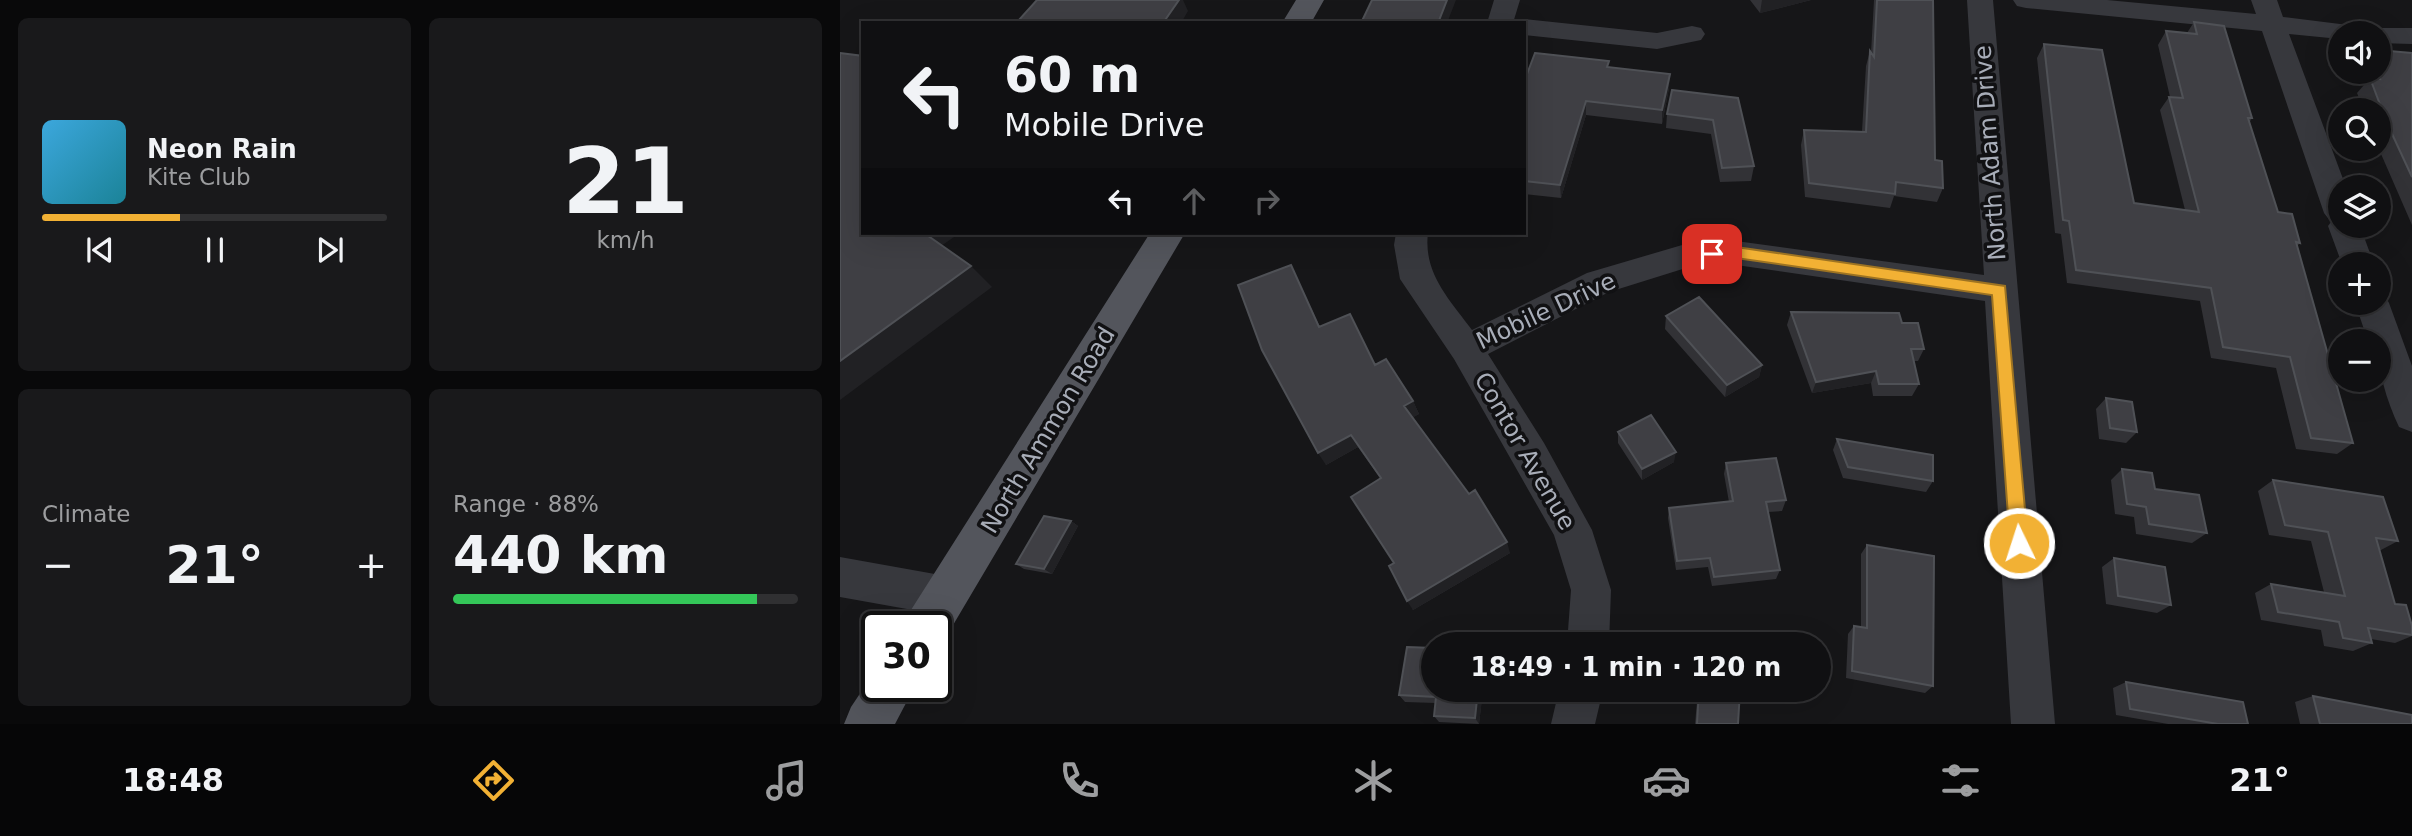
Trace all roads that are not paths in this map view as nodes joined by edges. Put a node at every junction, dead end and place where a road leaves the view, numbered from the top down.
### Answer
1 (1310, 0) edge
2 (1507, 0) edge
3 (1980, 0) edge
4 (2026, 0) edge
5 (2269, 13) edge
6 (1297, 21) edge
7 (1501, 21) edge
8 (2328, 26) edge
9 (1526, 27) edge
10 (1692, 34) dead end
11 (2391, 35) edge
12 (2412, 36) edge
13 (2328, 179) edge
14 (1167, 235) edge
15 (1412, 235) edge
16 (2000, 290) junction
17 (2376, 315) edge
18 (1466, 349) junction
19 (2412, 416) edge
20 (840, 577) edge
21 (937, 611) edge
22 (1589, 632) edge
23 (881, 702) edge
24 (1578, 702) edge
25 (868, 724) edge
26 (1573, 724) edge
27 (2033, 724) edge

1 - 6 main road
2 - 7 street
3 - 16 street, North Adam Drive
4 - 5 street
5 - 8 street
5 - 13 street
9 - 10 street
11 - 12 street
14 - 21 main road, North Ammon Road
15 - 18 street, Contor Avenue
16 - 18 street, Mobile Drive
16 - 27 street, North Adam Drive
17 - 19 street
18 - 22 street, Contor Avenue
20 - 21 street
23 - 25 main road
24 - 26 street

